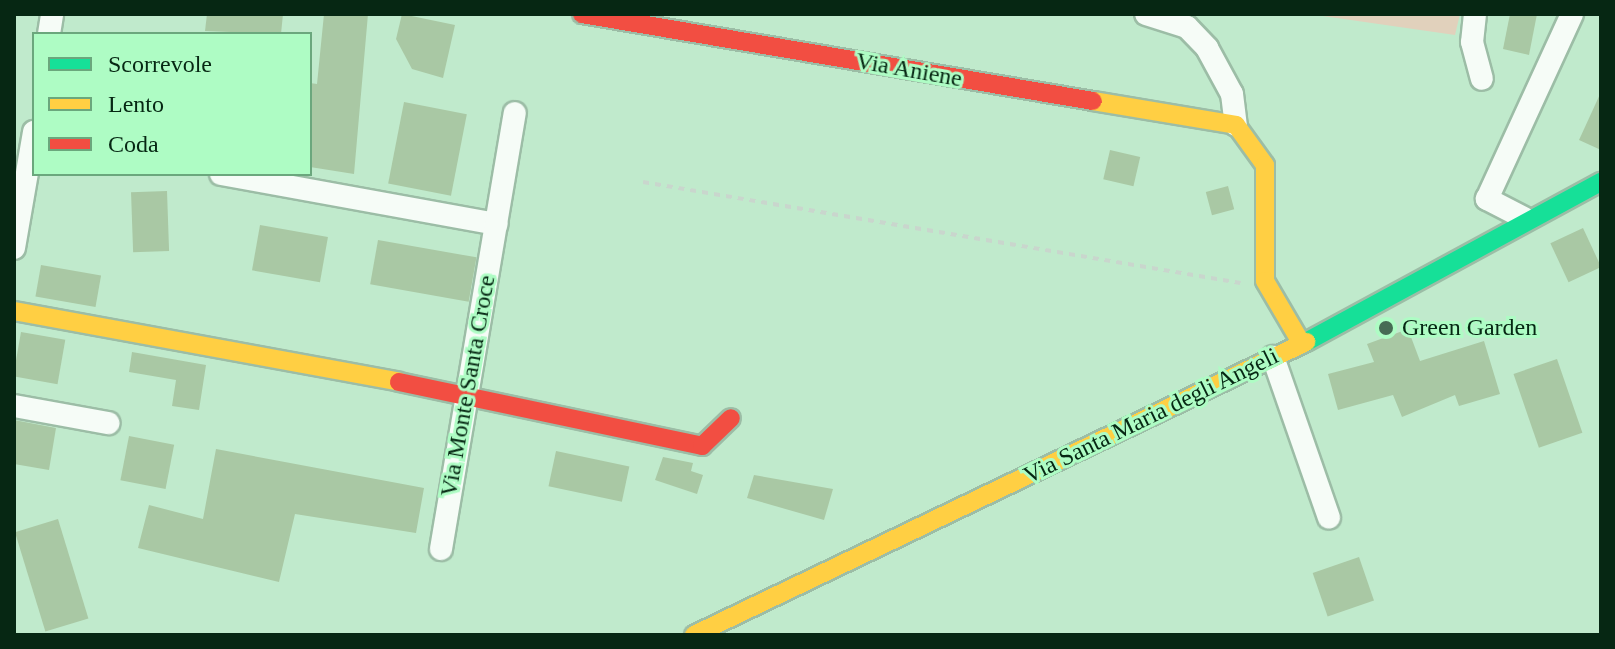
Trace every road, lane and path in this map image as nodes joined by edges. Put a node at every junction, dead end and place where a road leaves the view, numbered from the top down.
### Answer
1 (582, 14) edge
2 (1146, 14) edge
3 (1475, 14) edge
4 (1572, 14) edge
5 (1482, 79) dead end
6 (515, 113) dead end
7 (1236, 125) junction
8 (32, 143) edge
9 (232, 176) edge
10 (20, 179) edge
11 (643, 182) dead end
12 (1601, 182) edge
13 (1524, 218) junction
14 (496, 224) junction
15 (14, 248) edge
16 (1273, 295) junction
17 (14, 311) edge
18 (1302, 344) junction
19 (1273, 357) junction
20 (467, 394) junction
21 (14, 406) edge
22 (731, 418) dead end
23 (108, 423) dead end
24 (1329, 518) dead end
25 (441, 549) dead end
26 (694, 635) edge

1 - 7 street, Via Aniene
2 - 7 street
3 - 5 street
4 - 13 street
6 - 14 street, Via Monte Santa Croce
7 - 16 street
8 - 10 street
9 - 14 street
10 - 15 street
11 - 16 path
12 - 13 street, Via Santa Maria degli Angeli
13 - 18 street, Via Santa Maria degli Angeli
14 - 20 street, Via Monte Santa Croce
16 - 18 street
17 - 20 street
18 - 19 street, Via Santa Maria degli Angeli
19 - 24 street
19 - 26 street, Via Santa Maria degli Angeli
20 - 22 street
20 - 25 street, Via Monte Santa Croce
21 - 23 street

